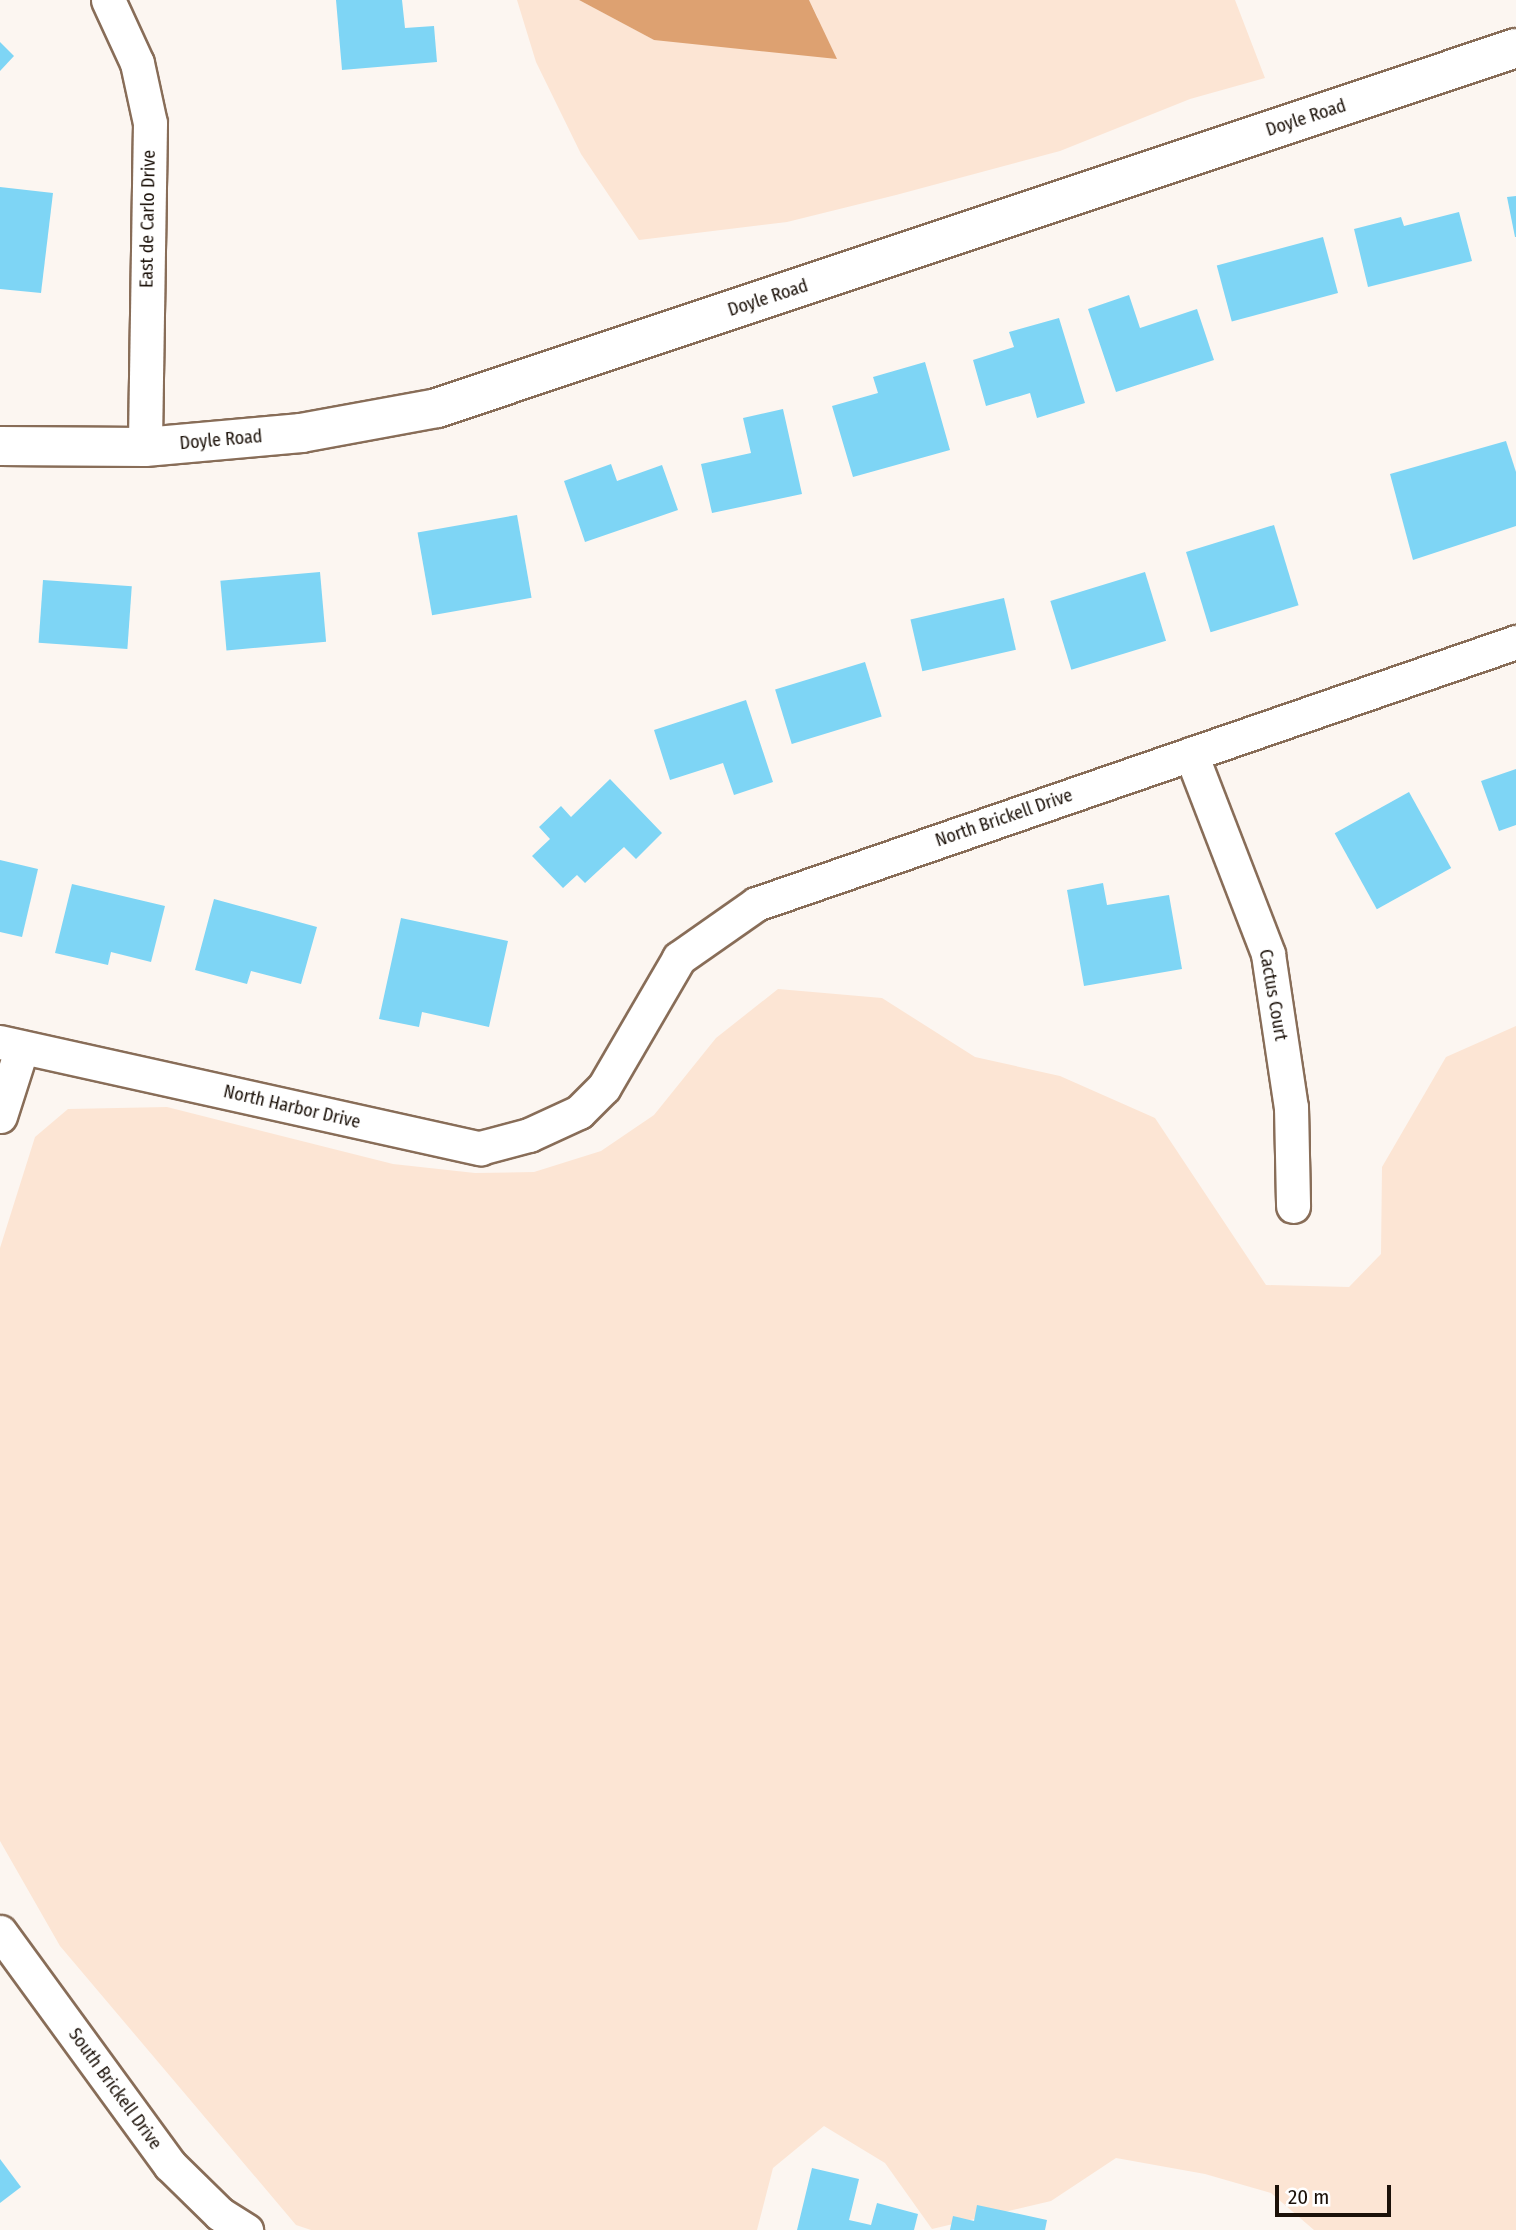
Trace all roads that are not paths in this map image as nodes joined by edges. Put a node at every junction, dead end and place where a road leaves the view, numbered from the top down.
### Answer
1 (108, 0) edge
2 (1516, 48) edge
3 (0, 446) edge
4 (145, 447) junction
5 (1516, 642) edge
6 (1191, 754) junction
7 (11, 1045) edge
8 (579, 1112) joint
9 (0, 1116) edge
10 (1293, 1206) dead end
11 (0, 1932) edge
12 (246, 2230) edge

1 - 4 street, East de Carlo Drive
2 - 4 main road, Doyle Road
3 - 4 main road, Doyle Road
5 - 6 street, North Brickell Drive
6 - 8 street, North Brickell Drive
6 - 10 street, Cactus Court
7 - 8 street, North Harbor Drive
7 - 9 street
11 - 12 street, South Brickell Drive

